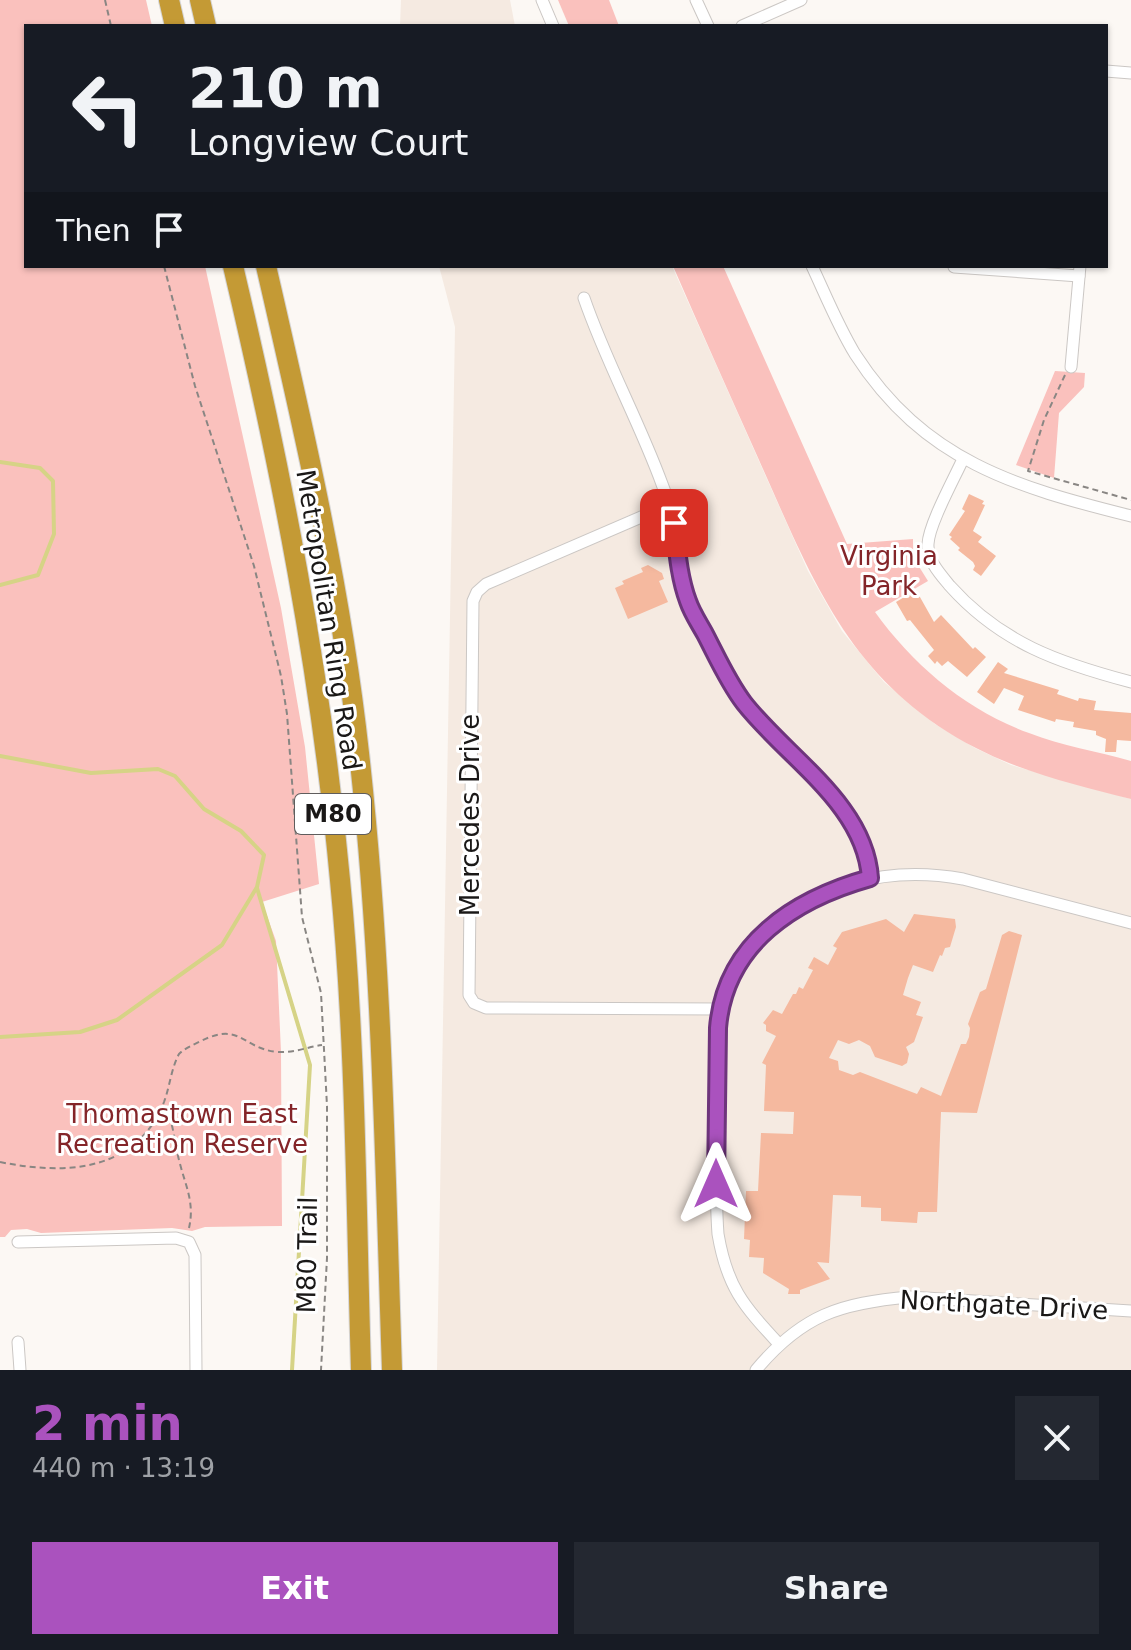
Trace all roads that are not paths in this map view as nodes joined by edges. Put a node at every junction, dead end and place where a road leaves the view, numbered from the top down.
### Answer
1 (169, 0) edge
2 (200, 0) edge
3 (542, 0) edge
4 (696, 0) edge
5 (801, 0) edge
6 (175, 24) edge
7 (206, 24) edge
8 (552, 24) edge
9 (707, 24) edge
10 (747, 24) edge
11 (1108, 71) edge
12 (1131, 73) edge
13 (233, 268) edge
14 (266, 268) edge
15 (813, 268) edge
16 (985, 268) edge
17 (1079, 271) edge
18 (584, 298) dead end
19 (1071, 367) road end
20 (963, 459) junction
21 (669, 505) junction
22 (1131, 516) edge
23 (1131, 682) edge
24 (870, 878) junction
25 (1131, 923) edge
26 (719, 1009) junction
27 (18, 1242) dead end
28 (1131, 1311) edge
29 (18, 1342) dead end
30 (778, 1343) junction
31 (20, 1370) edge
32 (196, 1370) edge
33 (361, 1370) edge
34 (392, 1370) edge
35 (756, 1370) edge

1 - 6 highway
2 - 7 highway
3 - 8 street
4 - 9 street
5 - 10 street
11 - 12 street
13 - 33 highway, Metropolitan Ring Road / M80
14 - 34 highway, Metropolitan Ring Road / M80
15 - 20 street
16 - 17 street
17 - 19 street
18 - 21 street
20 - 22 street
20 - 23 street
21 - 24 street
21 - 26 street, Mercedes Drive
24 - 25 street
24 - 26 street
26 - 30 street
27 - 32 street
28 - 30 street, Northgate Drive
29 - 31 street
30 - 35 street, Northgate Drive

